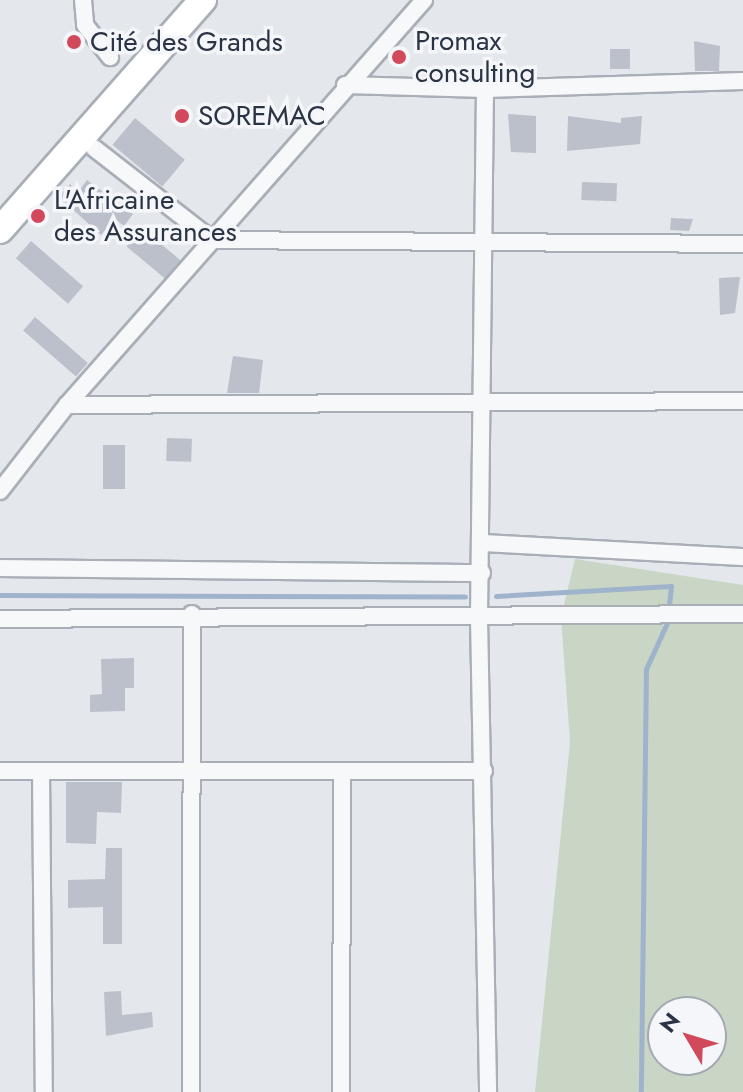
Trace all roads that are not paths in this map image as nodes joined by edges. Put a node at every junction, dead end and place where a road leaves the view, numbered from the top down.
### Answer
1 (83, 0) edge
2 (203, 0) edge
3 (424, 0) edge
4 (110, 57) dead end
5 (743, 81) edge
6 (345, 85) junction
7 (485, 89) junction
8 (94, 148) dead end
9 (0, 230) edge
10 (212, 240) junction
11 (485, 242) junction
12 (743, 244) edge
13 (743, 401) edge
14 (483, 403) junction
15 (67, 405) junction
16 (0, 491) edge
17 (482, 543) junction
18 (743, 557) edge
19 (0, 568) edge
20 (482, 573) junction
21 (192, 614) junction
22 (743, 614) edge
23 (479, 618) junction
24 (0, 619) edge
25 (0, 771) edge
26 (41, 771) junction
27 (191, 771) junction
28 (484, 771) junction
29 (342, 772) junction
30 (44, 1092) edge
31 (191, 1092) edge
32 (341, 1092) edge
33 (488, 1092) edge

1 - 4 street
2 - 9 highway
3 - 6 street
5 - 7 street
6 - 7 street
6 - 10 street
7 - 11 street
8 - 10 street
10 - 11 street
10 - 15 street
11 - 12 street
11 - 14 street
13 - 14 street
14 - 15 street
14 - 17 street
15 - 16 street
17 - 18 street
17 - 20 street
19 - 20 street
20 - 23 street
21 - 23 street
21 - 24 street
21 - 27 street
22 - 23 street
23 - 28 street
25 - 26 street
26 - 27 street
26 - 30 street
27 - 29 street
27 - 31 street
28 - 29 street
28 - 33 street
29 - 32 street

